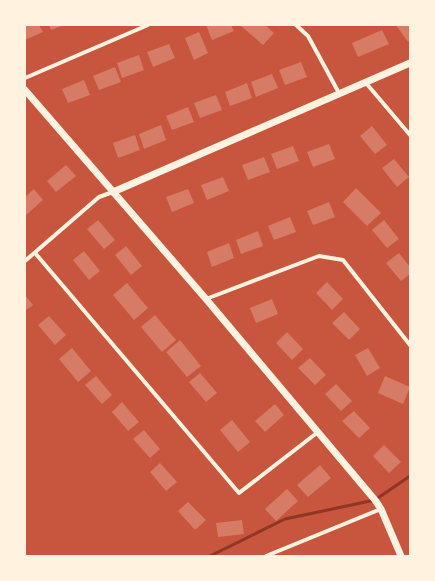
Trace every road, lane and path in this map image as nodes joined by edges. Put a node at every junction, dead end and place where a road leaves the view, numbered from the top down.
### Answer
1 (148, 25) edge
2 (296, 25) edge
3 (410, 63) edge
4 (25, 78) edge
5 (366, 83) junction
6 (25, 90) edge
7 (339, 93) junction
8 (410, 135) edge
9 (113, 192) junction
10 (35, 253) junction
11 (25, 261) edge
12 (206, 299) junction
13 (410, 345) edge
14 (318, 432) junction
15 (381, 509) junction
16 (266, 556) edge
17 (401, 556) edge

1 - 4 street
2 - 7 street
3 - 5 street
5 - 7 street
5 - 8 street
6 - 9 street
7 - 9 street
9 - 10 street
9 - 12 street
10 - 11 street
10 - 14 street
12 - 13 street
12 - 14 street
14 - 15 street
15 - 16 street
15 - 17 street

